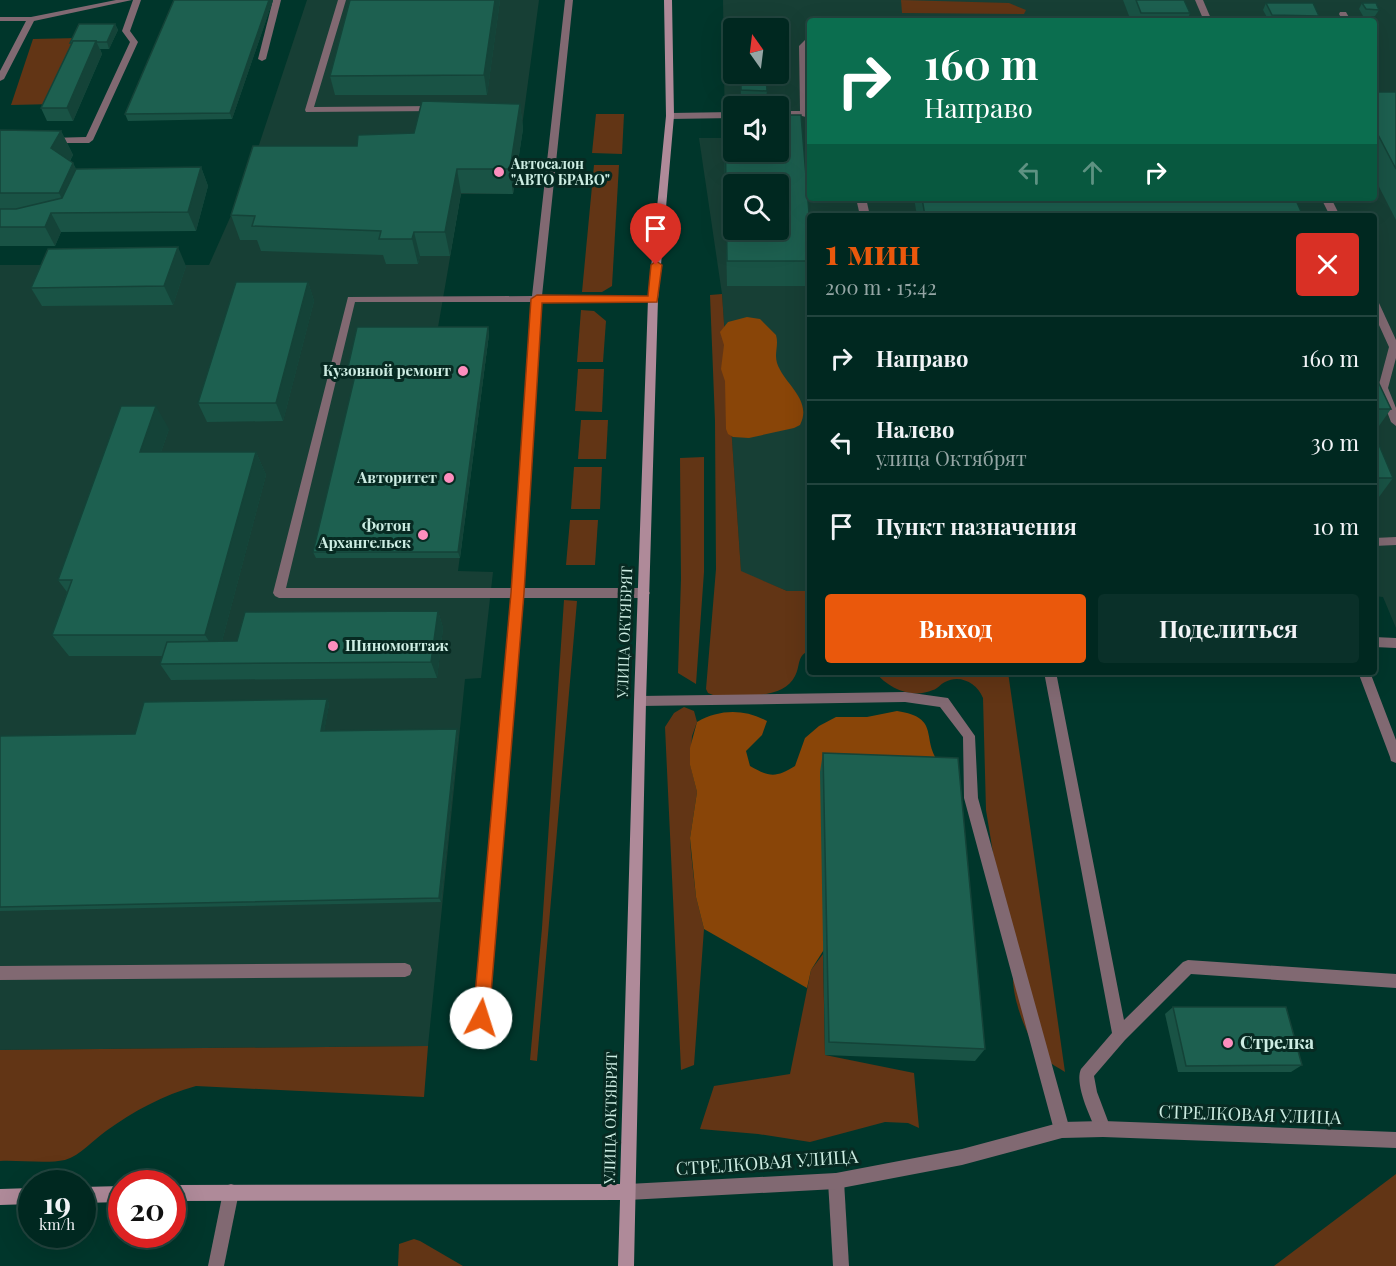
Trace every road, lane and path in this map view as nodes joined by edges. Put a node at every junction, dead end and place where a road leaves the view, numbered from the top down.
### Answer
1 (128, 0) edge
2 (137, 0) edge
3 (277, 0) edge
4 (342, 0) edge
5 (569, 0) edge
6 (668, 0) edge
7 (1199, 0) edge
8 (1207, 18) edge
9 (31, 19) junction
10 (0, 20) edge
11 (807, 43) edge
12 (262, 58) dead end
13 (0, 79) edge
14 (440, 109) edge
15 (789, 114) edge
16 (723, 115) edge
17 (807, 115) edge
18 (670, 116) junction
19 (44, 141) edge
20 (537, 299) junction
21 (654, 299) junction
22 (1377, 309) edge
23 (1395, 347) edge
24 (1396, 422) edge
25 (1396, 541) edge
26 (1377, 542) edge
27 (518, 593) junction
28 (644, 593) junction
29 (1377, 642) edge
30 (1396, 643) edge
31 (1051, 675) edge
32 (1365, 675) edge
33 (640, 701) junction
34 (1396, 757) edge
35 (405, 970) dead end
36 (0, 973) edge
37 (1396, 981) edge
38 (1120, 1035) junction
39 (479, 1041) dead end
40 (1103, 1129) junction
41 (1062, 1130) junction
42 (1396, 1140) edge
43 (836, 1181) junction
44 (231, 1192) junction
45 (628, 1192) junction
46 (186, 1193) edge
47 (18, 1196) edge
48 (0, 1197) edge
49 (216, 1266) edge
50 (626, 1266) edge
51 (841, 1266) edge

1 - 9 street
2 - 19 street
3 - 12 street
4 - 14 street
5 - 20 street
6 - 18 street, УЛИЦА ОКТЯБРЯТ
7 - 8 street
9 - 10 street
9 - 13 street
11 - 17 street
15 - 17 street
16 - 18 street
18 - 21 street, УЛИЦА ОКТЯБРЯТ
20 - 21 street
20 - 27 street
20 - 27 street
21 - 28 street, УЛИЦА ОКТЯБРЯТ
22 - 23 street
23 - 24 street
25 - 26 street
27 - 28 street
27 - 39 street
28 - 33 street, УЛИЦА ОКТЯБРЯТ
29 - 30 street
31 - 38 street
32 - 34 street
33 - 41 street
33 - 45 street, УЛИЦА ОКТЯБРЯТ
35 - 36 street
37 - 38 street
38 - 40 street
40 - 41 street, СТРЕЛКОВАЯ УЛИЦА
40 - 42 street, СТРЕЛКОВАЯ УЛИЦА
41 - 43 street, СТРЕЛКОВАЯ УЛИЦА
43 - 45 street, СТРЕЛКОВАЯ УЛИЦА
43 - 51 street
44 - 45 street, СТРЕЛКОВАЯ УЛИЦА
44 - 46 street, СТРЕЛКОВАЯ УЛИЦА
44 - 49 street
45 - 50 street, УЛИЦА ОКТЯБРЯТ
47 - 48 street

